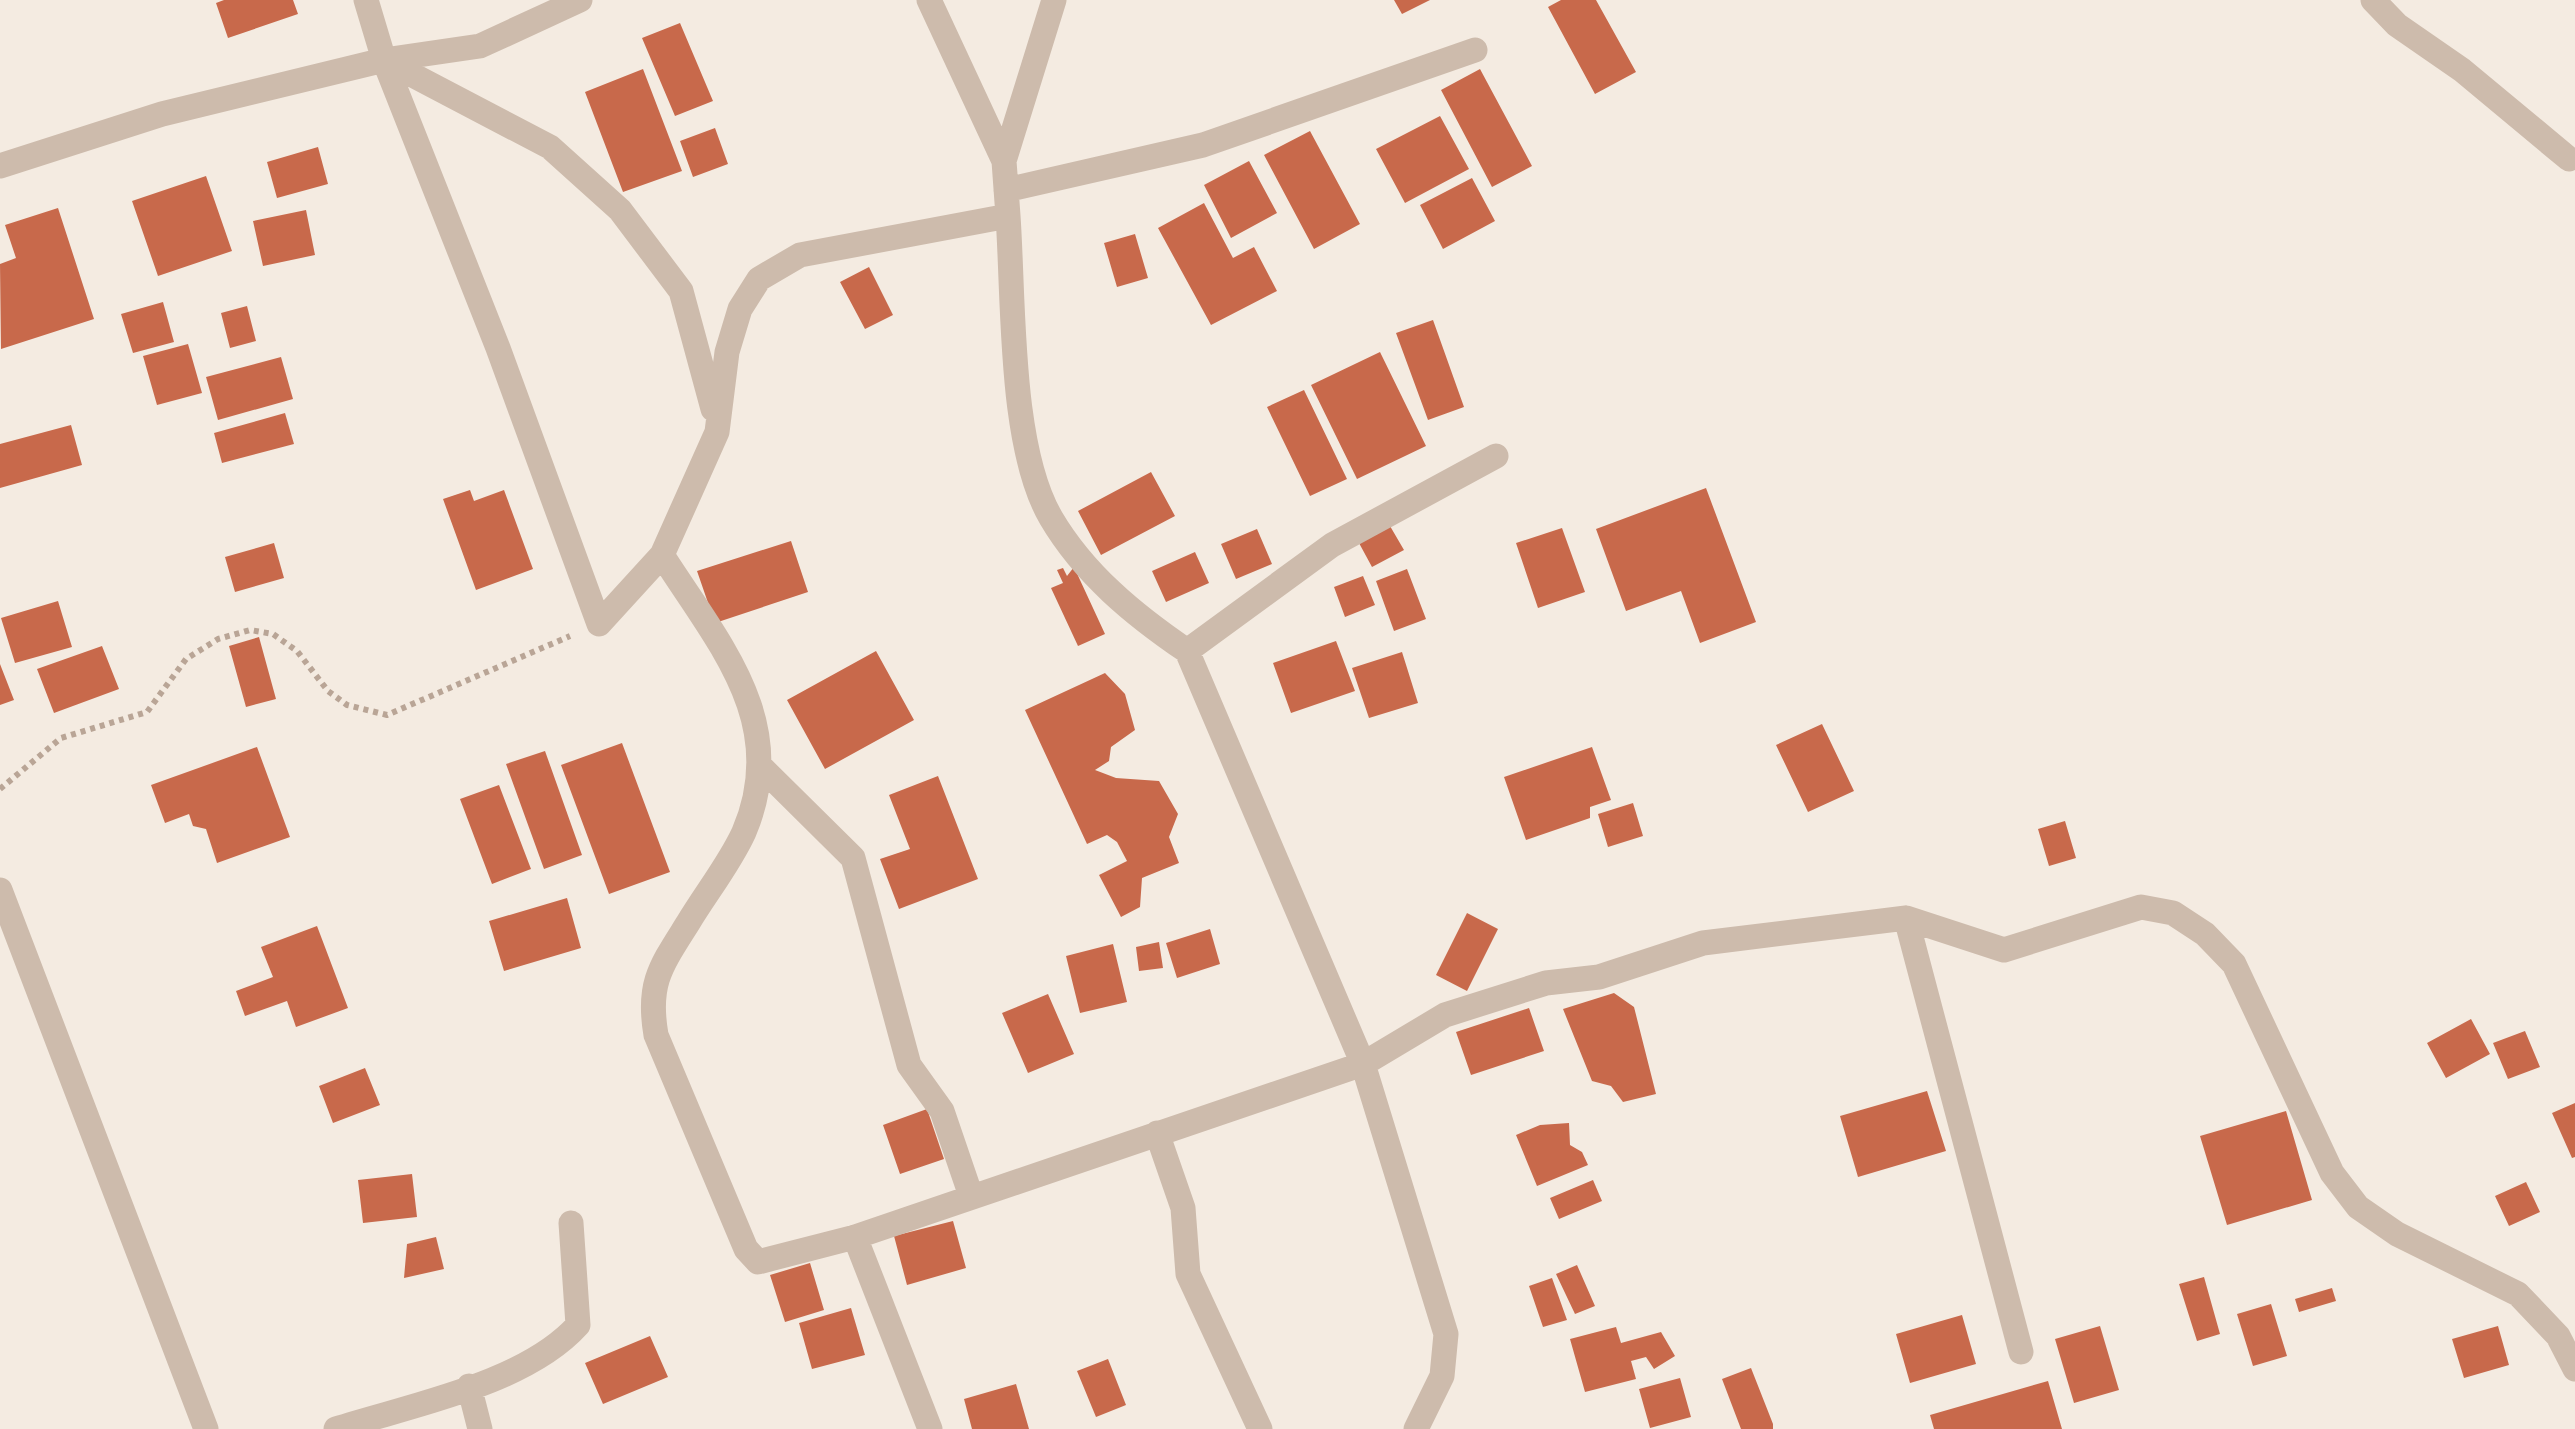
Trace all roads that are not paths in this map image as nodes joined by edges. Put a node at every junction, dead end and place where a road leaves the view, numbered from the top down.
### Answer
1 (366, 0) edge
2 (580, 0) edge
3 (929, 0) edge
4 (1054, 0) edge
5 (2373, 0) edge
6 (1474, 50) dead end
7 (384, 60) junction
8 (2573, 156) edge
9 (1004, 161) junction
10 (0, 166) edge
11 (1006, 190) junction
12 (1008, 216) junction
13 (717, 432) junction
14 (1496, 456) dead end
15 (662, 555) junction
16 (1187, 651) junction
17 (760, 766) junction
18 (0, 890) edge
19 (1906, 918) junction
20 (1363, 1064) junction
21 (1157, 1132) junction
22 (971, 1196) junction
23 (571, 1223) dead end
24 (855, 1237) junction
25 (2021, 1352) dead end
26 (2575, 1368) edge
27 (470, 1386) junction
28 (206, 1429) edge
29 (336, 1429) edge
30 (480, 1429) edge
31 (930, 1429) edge
32 (1260, 1429) edge
33 (1416, 1429) edge

1 - 7 street
2 - 7 street
3 - 9 street
4 - 9 street
5 - 8 street
6 - 11 street
7 - 10 street
7 - 13 street
7 - 15 street
9 - 11 street
11 - 12 street
12 - 13 street
12 - 16 street
13 - 15 street
14 - 16 street
15 - 17 street
16 - 20 street
17 - 22 street
17 - 24 street
18 - 28 street
19 - 20 street
19 - 25 street
19 - 26 street
20 - 21 street
20 - 33 street
21 - 22 street
21 - 32 street
22 - 24 street
23 - 27 street
24 - 31 street
27 - 29 street
27 - 30 street

